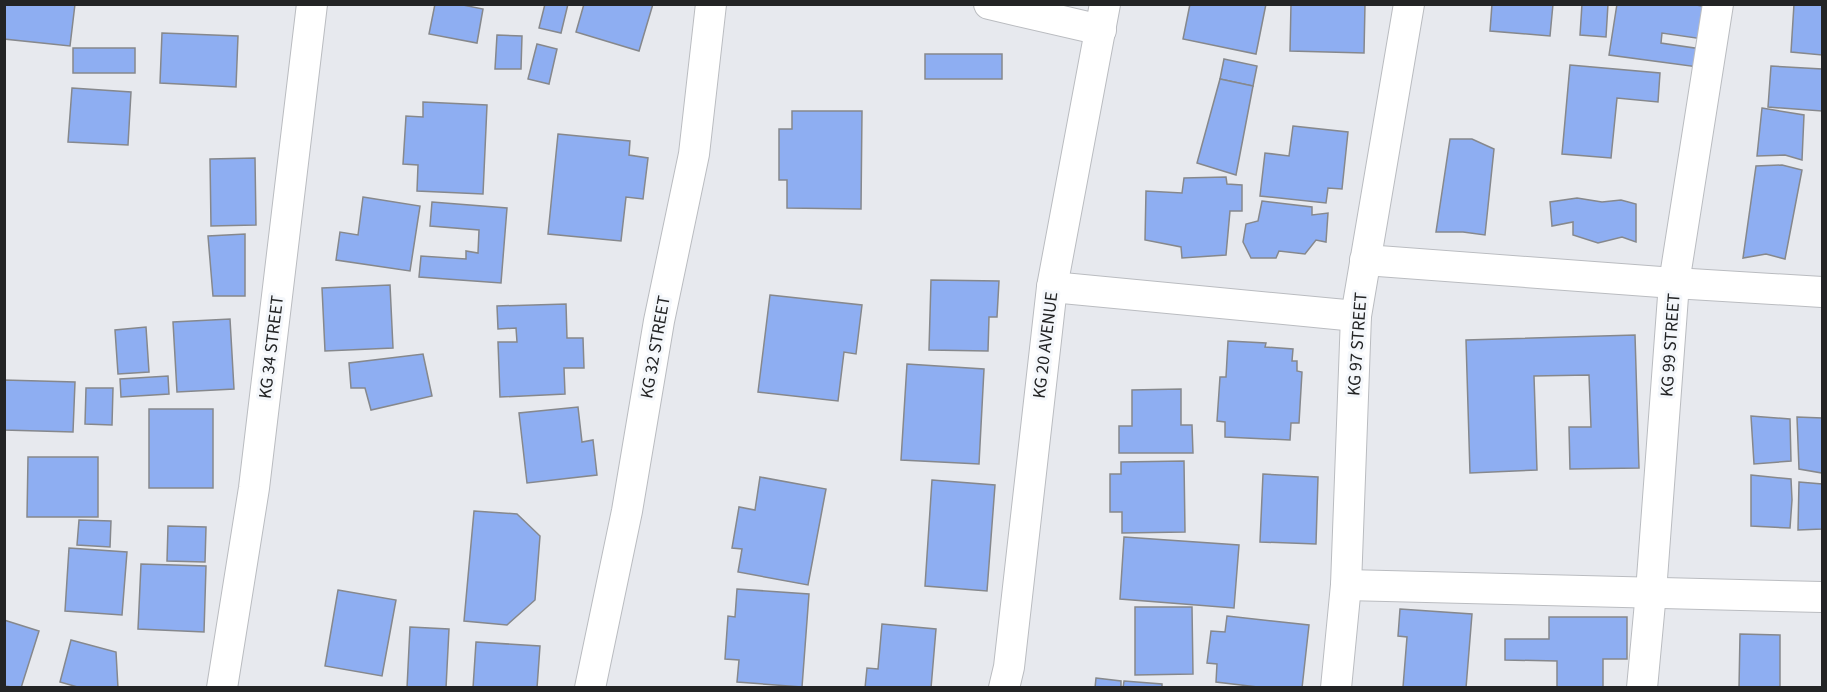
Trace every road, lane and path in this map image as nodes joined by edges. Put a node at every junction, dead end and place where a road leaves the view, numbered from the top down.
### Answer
1 (312, 4) edge
2 (711, 4) edge
3 (989, 4) edge
4 (1410, 4) edge
5 (1718, 4) edge
6 (1103, 17) edge
7 (1365, 260) junction
8 (1674, 283) junction
9 (1052, 287) junction
10 (1822, 292) edge
11 (1356, 316) junction
12 (1346, 585) junction
13 (1651, 592) junction
14 (1822, 597) edge
15 (222, 687) edge
16 (590, 687) edge
17 (1004, 687) edge
18 (1336, 687) edge
19 (1642, 687) edge

1 - 15 street, KG 34 STREET
2 - 16 street, KG 32 STREET
3 - 6 street
4 - 7 street, KG 97 STREET
5 - 8 street, KG 99 STREET
6 - 9 street, KG 20 AVENUE
7 - 8 street
7 - 11 street, KG 97 STREET
8 - 10 street
8 - 13 street, KG 99 STREET
9 - 11 street
9 - 17 street, KG 20 AVENUE
11 - 12 street, KG 97 STREET
12 - 13 street
12 - 18 street, KG 97 STREET
13 - 14 street
13 - 19 street, KG 99 STREET

